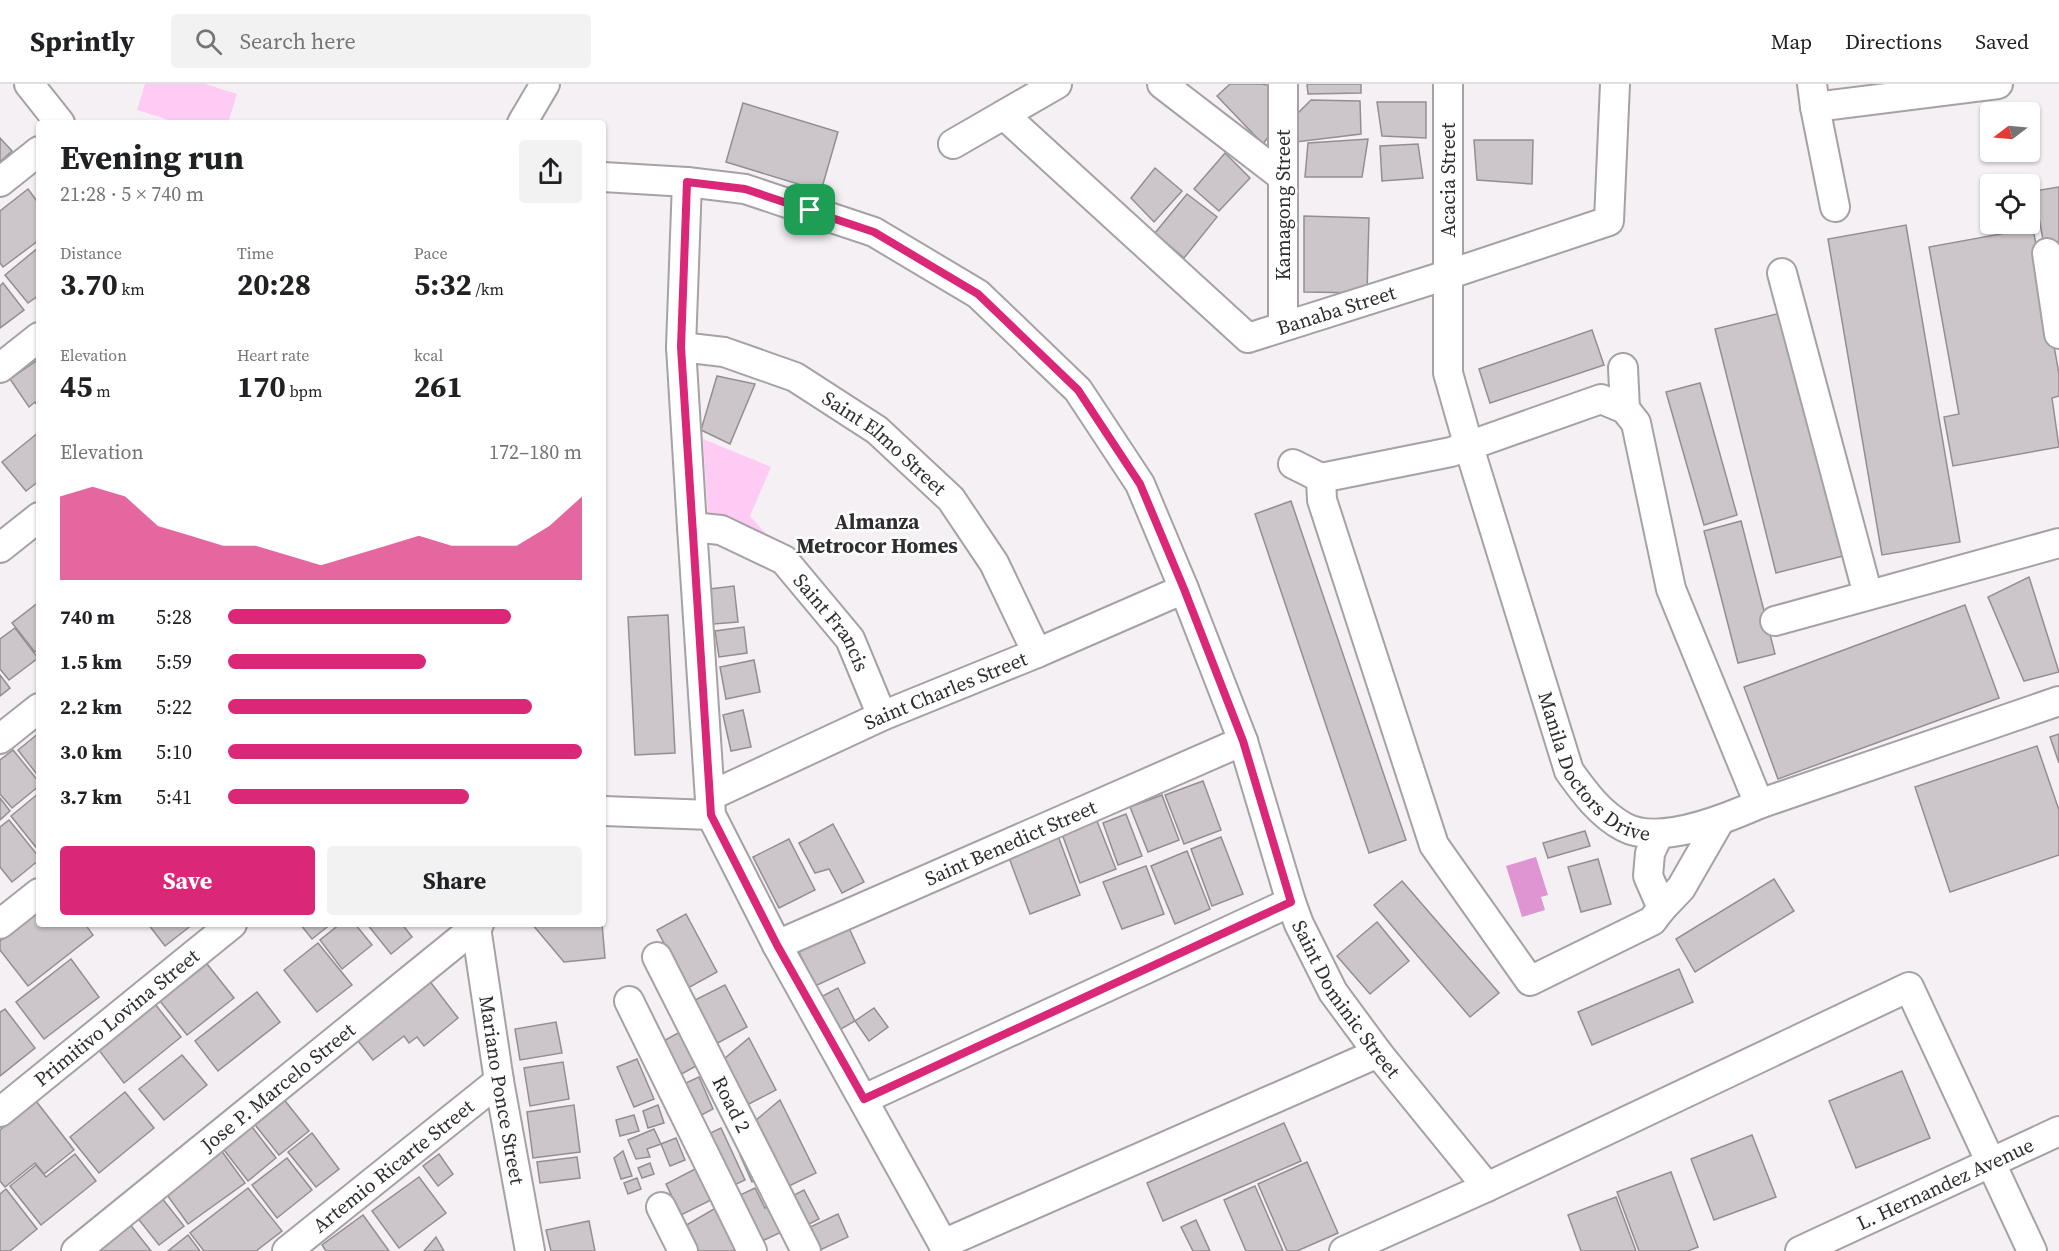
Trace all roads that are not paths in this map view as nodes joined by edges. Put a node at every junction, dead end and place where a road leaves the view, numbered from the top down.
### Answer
1 (29, 84) edge
2 (545, 84) edge
3 (1057, 84) edge
4 (1162, 84) edge
5 (1283, 84) edge
6 (1448, 84) edge
7 (1615, 84) edge
8 (1998, 84) edge
9 (1813, 95) edge
10 (1004, 115) junction
11 (58, 120) edge
12 (524, 120) edge
13 (953, 144) dead end
14 (36, 153) edge
15 (606, 177) edge
16 (1283, 177) junction
17 (0, 182) edge
18 (687, 182) junction
19 (1835, 207) dead end
20 (2048, 253) dead end
21 (1782, 273) dead end
22 (1447, 275) junction
23 (1283, 326) junction
24 (2059, 334) edge
25 (36, 339) edge
26 (681, 347) junction
27 (0, 368) edge
28 (1623, 368) dead end
29 (1625, 409) junction
30 (1468, 447) junction
31 (1293, 464) dead end
32 (1321, 478) junction
33 (36, 519) edge
34 (692, 527) junction
35 (2059, 543) edge
36 (0, 548) edge
37 (1184, 589) junction
38 (1868, 595) junction
39 (1775, 621) dead end
40 (1037, 653) junction
41 (2059, 701) edge
42 (36, 710) edge
43 (882, 716) junction
44 (0, 739) edge
45 (1243, 741) junction
46 (1759, 804) junction
47 (711, 806) junction
48 (606, 811) edge
49 (1719, 822) junction
50 (1659, 834) junction
51 (36, 895) edge
52 (1291, 902) junction
53 (1662, 908) junction
54 (0, 924) edge
55 (228, 927) edge
56 (477, 927) edge
57 (478, 927) edge
58 (777, 945) junction
59 (657, 957) dead end
60 (629, 1001) dead end
61 (1378, 1053) junction
62 (499, 1081) junction
63 (864, 1099) junction
64 (0, 1112) edge
65 (2059, 1131) edge
66 (1991, 1164) junction
67 (1487, 1187) junction
68 (661, 1207) dead end
69 (945, 1248) edge
70 (529, 1250) edge
71 (76, 1251) edge
72 (287, 1251) edge
73 (683, 1251) edge
74 (752, 1251) edge
75 (806, 1251) edge
76 (1344, 1251) edge
77 (1800, 1251) edge
78 (2032, 1251) edge

1 - 11 street
2 - 12 street
3 - 10 street
4 - 16 street
5 - 16 street, Kamagong Street
6 - 22 street, Acacia Street
7 - 22 street, Banaba Street
8 - 9 street
9 - 19 street
10 - 13 street
10 - 23 street, Banaba Street
14 - 17 street
15 - 18 street, Saint Dominic Street
16 - 23 street, Kamagong Street
18 - 26 street
18 - 37 street, Saint Dominic Street
20 - 24 street
21 - 38 street
22 - 23 street, Banaba Street
22 - 30 street, Manila Doctors Drive
25 - 27 street
26 - 34 street
26 - 40 street, Saint Elmo Street
28 - 29 street
29 - 30 street
29 - 46 street
30 - 32 street
30 - 50 street, Manila Doctors Drive
31 - 32 street
32 - 53 street
33 - 36 street
34 - 43 street, Saint Francis
34 - 47 street
35 - 38 street
37 - 40 street, Saint Charles Street
37 - 45 street, Saint Dominic Street
38 - 39 street
40 - 43 street, Saint Charles Street
41 - 46 street, Manila Doctors Drive
42 - 44 street
43 - 47 street, Saint Charles Street
45 - 52 street, Saint Dominic Street
45 - 58 street, Saint Benedict Street
46 - 49 street, Manila Doctors Drive
47 - 48 street
47 - 58 street
49 - 50 street, Manila Doctors Drive
49 - 53 street
50 - 53 street
51 - 54 street
52 - 61 street, Saint Dominic Street
52 - 63 street
55 - 64 street, Primitivo Lovina Street
56 - 71 street, Jose P. Marcelo Street
57 - 62 street, Mariano Ponce Street
58 - 63 street
59 - 75 street, Road 2
60 - 74 street
61 - 67 street, Saint Dominic Street
61 - 69 street
62 - 70 street, Mariano Ponce Street
62 - 72 street, Artemio Ricarte Street
63 - 69 street
65 - 66 street, L. Hernandez Avenue
66 - 67 street
66 - 77 street, L. Hernandez Avenue
66 - 78 street
67 - 76 street
68 - 73 street

